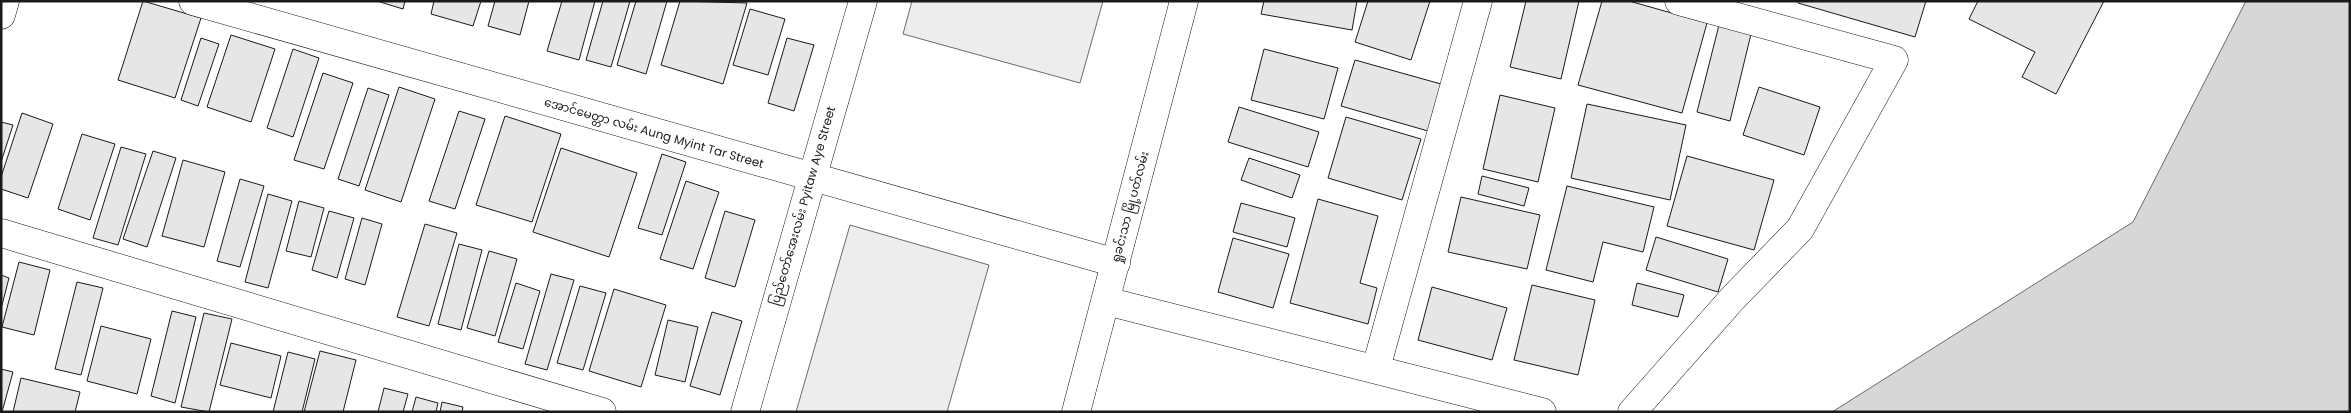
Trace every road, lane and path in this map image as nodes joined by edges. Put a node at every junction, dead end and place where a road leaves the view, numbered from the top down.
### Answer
1 (5, 1) edge
2 (193, 1) edge
3 (863, 1) edge
4 (1184, 1) edge
5 (1478, 1) edge
6 (1679, 1) edge
7 (1, 14) edge
8 (811, 178) junction
9 (1, 233) edge
10 (1116, 263) junction
11 (1106, 301) junction
12 (1376, 368) junction
13 (602, 412) edge
14 (744, 412) edge
15 (1076, 412) edge
16 (1542, 412) edge
17 (1632, 412) edge

1 - 7 street
2 - 8 street, အောင်မေတ္တာ လမ်း Aung Myint Tar Street
3 - 8 street, ပြည်တော်အေးလမ်း Pyitaw Aye Street
4 - 10 street, ရှုခင်းသာ မြို့ပတ်လမ်း
5 - 12 street
6 - 17 street
8 - 10 street, အောင်မေတ္တာ လမ်း Aung Myint Tar Street
8 - 14 street, ပြည်တော်အေးလမ်း Pyitaw Aye Street
9 - 13 street
10 - 11 street, ရှုခင်းသာ မြို့ပတ်လမ်း
11 - 12 street
11 - 15 street, ရှုခင်းသာ မြို့ပတ်လမ်း
12 - 16 street

